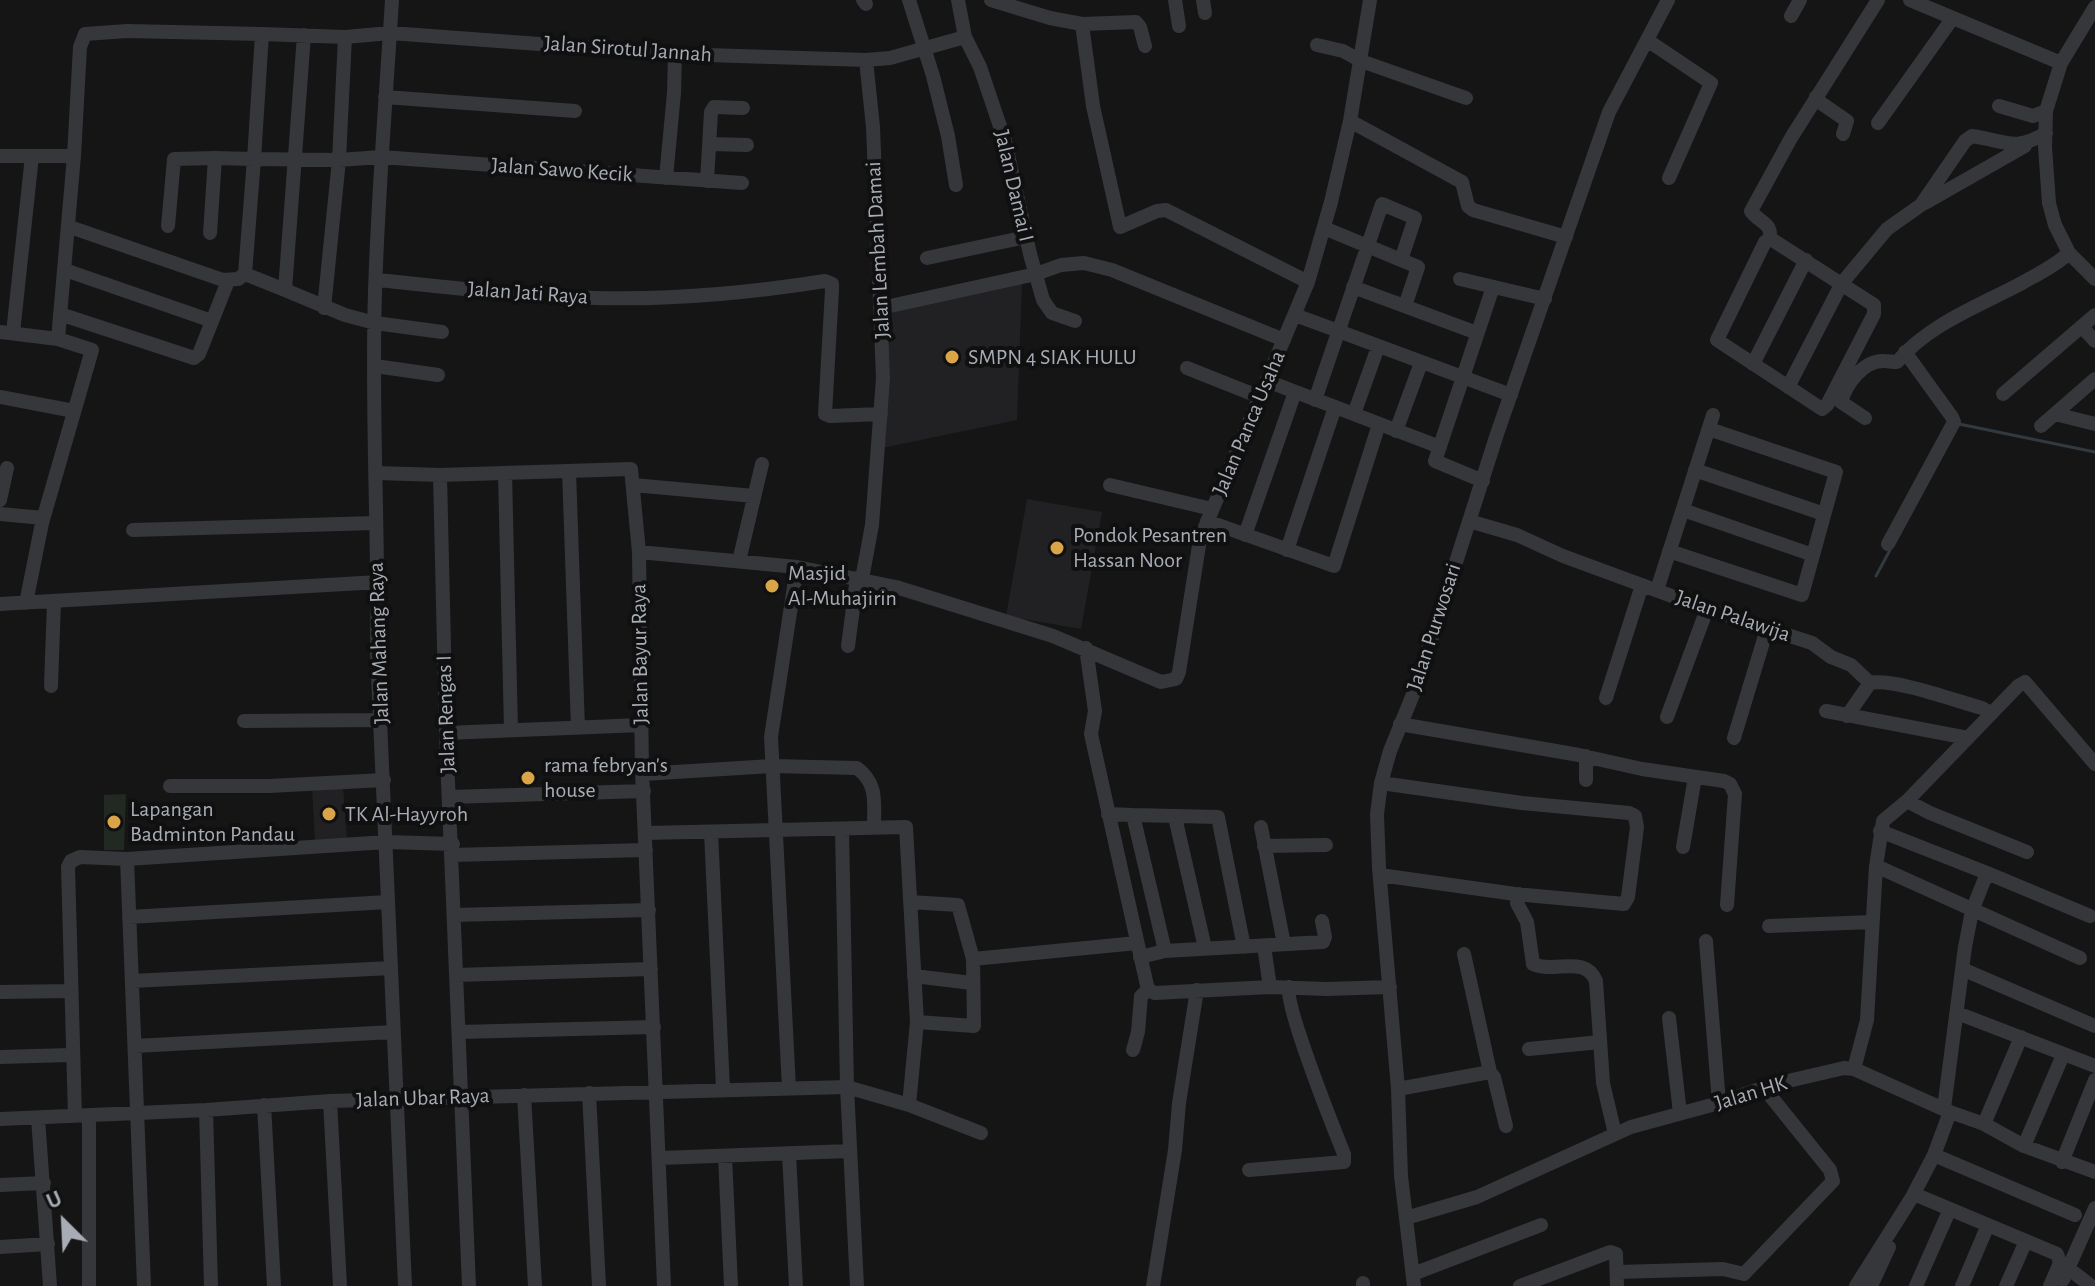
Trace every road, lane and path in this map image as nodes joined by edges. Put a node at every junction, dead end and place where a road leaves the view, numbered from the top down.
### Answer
1 (392, 0) edge
2 (909, 0) edge
3 (958, 0) edge
4 (991, 0) edge
5 (1175, 0) edge
6 (1370, 0) edge
7 (1668, 0) edge
8 (1800, 0) edge
9 (1878, 0) edge
10 (1910, 0) edge
11 (2095, 7) edge
12 (1791, 16) dead end
13 (1952, 19) junction
14 (1082, 24) junction
15 (1179, 26) dead end
16 (390, 33) junction
17 (262, 34) junction
18 (304, 35) junction
19 (345, 37) junction
20 (965, 37) junction
21 (1647, 40) junction
22 (1317, 45) dead end
23 (925, 46) junction
24 (1145, 46) dead end
25 (675, 54) junction
26 (866, 60) junction
27 (1361, 61) junction
28 (2061, 63) junction
29 (385, 97) junction
30 (1816, 97) junction
31 (1466, 98) dead end
32 (1999, 106) dead end
33 (743, 108) dead end
34 (575, 111) dead end
35 (2046, 111) junction
36 (1350, 121) junction
37 (1878, 123) dead end
38 (2046, 133) junction
39 (1843, 134) dead end
40 (2028, 143) junction
41 (709, 144) junction
42 (747, 145) dead end
43 (0, 156) edge
44 (32, 156) junction
45 (74, 156) junction
46 (381, 157) junction
47 (215, 158) junction
48 (254, 159) junction
49 (297, 159) junction
50 (339, 160) junction
51 (666, 178) junction
52 (1669, 178) dead end
53 (707, 181) junction
54 (742, 183) dead end
55 (956, 185) dead end
56 (1921, 205) junction
57 (168, 226) dead end
58 (70, 227) junction
59 (1324, 228) junction
60 (210, 233) dead end
61 (1026, 237) junction
62 (1566, 237) junction
63 (1769, 240) junction
64 (1367, 246) junction
65 (2069, 253) junction
66 (927, 258) dead end
67 (1401, 260) junction
68 (1806, 260) junction
69 (65, 270) junction
70 (245, 274) junction
71 (1036, 274) junction
72 (1460, 279) dead end
73 (2095, 279) edge
74 (377, 280) junction
75 (228, 281) junction
76 (1308, 282) junction
77 (1842, 283) junction
78 (1353, 287) junction
79 (1493, 287) junction
80 (285, 290) junction
81 (1545, 299) junction
82 (1405, 306) junction
83 (324, 308) junction
84 (881, 308) junction
85 (60, 314) junction
86 (1295, 315) junction
87 (2095, 315) edge
88 (212, 321) junction
89 (1075, 321) dead end
90 (375, 323) junction
91 (2082, 327) junction
92 (442, 332) dead end
93 (1338, 332) junction
94 (6, 333) edge
95 (1477, 333) junction
96 (58, 339) junction
97 (1284, 340) junction
98 (2095, 341) edge
99 (1378, 347) junction
100 (1905, 352) junction
101 (1421, 363) junction
102 (1753, 364) junction
103 (375, 366) junction
104 (1187, 368) dead end
105 (438, 375) dead end
106 (1462, 378) junction
107 (2095, 379) edge
108 (1267, 381) junction
109 (1788, 387) junction
110 (1295, 392) junction
111 (2003, 394) dead end
112 (1511, 395) junction
113 (0, 397) edge
114 (1260, 397) junction
115 (1315, 400) junction
116 (1335, 407) junction
117 (74, 411) junction
118 (881, 414) junction
119 (1354, 414) junction
120 (2055, 414) junction
121 (1865, 418) dead end
122 (1379, 424) junction
123 (2095, 424) edge
124 (2041, 426) dead end
125 (1396, 431) junction
126 (1440, 447) junction
127 (762, 464) dead end
128 (7, 468) dead end
129 (1695, 470) junction
130 (569, 471) junction
131 (377, 473) junction
132 (505, 473) junction
133 (440, 475) junction
134 (1483, 481) junction
135 (633, 485) junction
136 (1110, 485) dead end
137 (754, 496) junction
138 (0, 500) edge
139 (1683, 510) junction
140 (0, 514) edge
141 (1824, 514) junction
142 (1209, 515) junction
143 (43, 518) junction
144 (1469, 521) junction
145 (375, 523) junction
146 (133, 530) dead end
147 (1245, 535) junction
148 (1888, 544) dead end
149 (1287, 550) junction
150 (1669, 551) junction
151 (639, 552) junction
152 (1813, 555) junction
153 (739, 561) junction
154 (797, 567) junction
155 (859, 579) junction
156 (379, 582) junction
157 (1642, 585) junction
158 (1657, 590) junction
159 (54, 602) junction
160 (26, 603) junction
161 (0, 604) edge
162 (1707, 609) junction
163 (1767, 629) junction
164 (848, 646) dead end
165 (1086, 648) junction
166 (1870, 683) junction
167 (51, 686) dead end
168 (1606, 698) dead end
169 (1826, 711) dead end
170 (1991, 713) junction
171 (1847, 716) junction
172 (1667, 717) dead end
173 (381, 720) junction
174 (244, 721) dead end
175 (1400, 724) junction
176 (641, 725) junction
177 (578, 728) junction
178 (511, 730) junction
179 (446, 733) junction
180 (1734, 738) dead end
181 (1968, 738) junction
182 (1586, 756) junction
183 (2095, 764) edge
184 (772, 766) junction
185 (643, 774) junction
186 (1695, 777) junction
187 (384, 780) junction
188 (1586, 780) dead end
189 (1381, 783) junction
190 (170, 786) dead end
191 (644, 791) junction
192 (449, 797) junction
193 (1907, 801) junction
194 (1108, 814) junction
195 (1133, 815) junction
196 (1175, 817) junction
197 (874, 826) junction
198 (1261, 827) dead end
199 (842, 829) junction
200 (776, 830) junction
201 (1880, 831) junction
202 (711, 832) junction
203 (646, 833) junction
204 (387, 842) junction
205 (1326, 845) dead end
206 (1264, 846) junction
207 (1683, 847) dead end
208 (452, 850) junction
209 (646, 850) junction
210 (2027, 852) dead end
211 (127, 859) junction
212 (1876, 866) junction
213 (1987, 873) junction
214 (1380, 875) junction
215 (1519, 894) junction
216 (388, 902) junction
217 (910, 902) junction
218 (1727, 905) dead end
219 (649, 910) junction
220 (1972, 911) junction
221 (454, 915) junction
222 (2090, 916) dead end
223 (129, 917) junction
224 (1322, 921) dead end
225 (1872, 922) junction
226 (1769, 926) dead end
227 (1706, 941) dead end
228 (1284, 944) junction
229 (1264, 946) junction
230 (1244, 947) junction
231 (1205, 948) junction
232 (1139, 950) junction
233 (1165, 951) junction
234 (1464, 954) dead end
235 (2080, 958) dead end
236 (973, 959) junction
237 (391, 968) junction
238 (651, 969) junction
239 (1962, 969) junction
240 (456, 975) junction
241 (914, 976) junction
242 (132, 981) junction
243 (972, 983) junction
244 (1270, 987) junction
245 (1289, 987) junction
246 (1390, 987) junction
247 (1148, 990) junction
248 (1197, 990) junction
249 (69, 991) junction
250 (0, 992) edge
251 (1957, 1013) junction
252 (1669, 1018) dead end
253 (917, 1022) junction
254 (2095, 1026) edge
255 (654, 1027) junction
256 (393, 1032) junction
257 (459, 1032) junction
258 (2021, 1037) junction
259 (1600, 1042) junction
260 (135, 1046) junction
261 (1529, 1049) dead end
262 (1133, 1050) dead end
263 (71, 1055) junction
264 (2063, 1055) junction
265 (0, 1057) edge
266 (2095, 1066) edge
267 (1854, 1069) junction
268 (1490, 1072) junction
269 (2095, 1080) edge
270 (847, 1087) junction
271 (789, 1088) junction
272 (1764, 1088) junction
273 (723, 1089) junction
274 (1398, 1089) junction
275 (657, 1091) junction
276 (589, 1093) junction
277 (524, 1095) junction
278 (462, 1097) junction
279 (398, 1099) junction
280 (330, 1101) junction
281 (1719, 1103) junction
282 (264, 1105) junction
283 (909, 1105) junction
284 (206, 1110) junction
285 (1947, 1110) junction
286 (139, 1112) junction
287 (1680, 1113) junction
288 (82, 1116) junction
289 (38, 1118) junction
290 (0, 1119) edge
291 (1984, 1124) junction
292 (1506, 1126) dead end
293 (981, 1133) dead end
294 (1615, 1134) junction
295 (2024, 1146) junction
296 (850, 1151) junction
297 (789, 1154) junction
298 (1934, 1155) junction
299 (725, 1156) junction
300 (660, 1158) junction
301 (2062, 1162) junction
302 (1249, 1170) dead end
303 (2095, 1172) edge
304 (44, 1183) junction
305 (0, 1185) edge
306 (1914, 1194) junction
307 (2095, 1208) edge
308 (1950, 1209) junction
309 (2075, 1215) dead end
310 (1406, 1218) junction
311 (1541, 1225) dead end
312 (1988, 1225) junction
313 (2026, 1241) junction
314 (48, 1244) junction
315 (0, 1247) edge
316 (2068, 1268) junction
317 (1562, 1270) junction
318 (1618, 1279) edge
319 (1413, 1280) edge
320 (50, 1286) edge
321 (89, 1286) edge
322 (144, 1286) edge
323 (211, 1286) edge
324 (274, 1286) edge
325 (340, 1286) edge
326 (405, 1286) edge
327 (469, 1286) edge
328 (535, 1286) edge
329 (599, 1286) edge
330 (664, 1286) edge
331 (731, 1286) edge
332 (796, 1286) edge
333 (857, 1286) edge
334 (1153, 1286) edge
335 (1520, 1286) edge
336 (1563, 1286) edge
337 (1856, 1286) edge
338 (1871, 1286) edge
339 (1916, 1286) edge
340 (1962, 1286) edge
341 (2006, 1286) edge
342 (2050, 1286) edge
343 (2060, 1286) edge
344 (2091, 1286) edge

1 - 16 street, Jalan Mahang Raya
2 - 23 street
3 - 20 street
4 - 14 street
5 - 15 street
6 - 27 street, Jalan Panca Usaha
7 - 21 street, Jalan Purwosari
8 - 12 street
9 - 30 street
10 - 13 street
11 - 28 street
13 - 28 street
13 - 37 street
14 - 24 street
14 - 76 street
16 - 19 street, Jalan Sirotul Jannah
16 - 25 street, Jalan Sirotul Jannah
16 - 29 street, Jalan Mahang Raya
17 - 18 street, Jalan Sirotul Jannah
17 - 45 street, Jalan Sirotul Jannah
17 - 48 street
18 - 19 street, Jalan Sirotul Jannah
18 - 49 street
19 - 50 street
20 - 23 street
20 - 61 street, Jalan Damai I
21 - 52 street
21 - 62 street, Jalan Purwosari
22 - 27 street
23 - 26 street
23 - 55 street
25 - 26 street, Jalan Sirotul Jannah
25 - 51 street
26 - 84 street, Jalan Lembah Damai
27 - 31 street
27 - 36 street, Jalan Panca Usaha
28 - 35 street
29 - 34 street
29 - 46 street, Jalan Mahang Raya
30 - 39 street
30 - 63 street
32 - 35 street
33 - 41 street
35 - 38 street
36 - 59 street, Jalan Panca Usaha
36 - 62 street
38 - 40 street
38 - 65 street
40 - 56 street
40 - 56 street
41 - 42 street
41 - 53 street
43 - 44 street
44 - 45 street
44 - 94 street
45 - 58 street
46 - 50 street, Jalan Sawo Kecik
46 - 51 street, Jalan Sawo Kecik
46 - 74 street, Jalan Mahang Raya
47 - 48 street, Jalan Sawo Kecik
47 - 57 street, Jalan Sawo Kecik
47 - 60 street
48 - 49 street, Jalan Sawo Kecik
48 - 70 street
49 - 50 street, Jalan Sawo Kecik
49 - 80 street
50 - 83 street
51 - 53 street, Jalan Sawo Kecik
53 - 54 street, Jalan Sawo Kecik
56 - 77 street
58 - 69 street
58 - 75 street
59 - 64 street
59 - 76 street, Jalan Panca Usaha
61 - 66 street
61 - 71 street, Jalan Damai I
62 - 81 street, Jalan Purwosari
63 - 68 street
63 - 102 street
64 - 67 street
64 - 67 street
64 - 78 street
65 - 73 street
65 - 100 street
67 - 82 street
68 - 77 street
68 - 102 street
69 - 85 street
69 - 88 street
70 - 75 street
70 - 80 street
71 - 84 street
71 - 89 street, Jalan Damai I
71 - 97 street
72 - 79 street
74 - 90 street, Jalan Mahang Raya
74 - 118 street, Jalan Jati Raya
75 - 88 street
76 - 86 street, Jalan Panca Usaha
77 - 109 street
77 - 109 street
78 - 82 street
78 - 93 street
79 - 81 street
79 - 95 street
80 - 83 street
81 - 112 street, Jalan Purwosari
82 - 95 street
83 - 90 street
84 - 118 street, Jalan Lembah Damai
85 - 88 street
85 - 96 street
86 - 93 street
86 - 97 street, Jalan Panca Usaha
87 - 91 street
90 - 92 street
90 - 103 street, Jalan Mahang Raya
91 - 98 street
91 - 111 street
93 - 99 street
93 - 115 street
94 - 96 street
95 - 106 street
96 - 117 street
97 - 108 street, Jalan Panca Usaha
99 - 101 street
99 - 119 street
100 - 121 street
100 - 148 street
101 - 106 street
101 - 125 street
102 - 109 street
103 - 105 street
103 - 131 street, Jalan Mahang Raya
104 - 114 street
106 - 112 street
106 - 126 street
107 - 120 street
108 - 110 street
108 - 114 street, Jalan Panca Usaha
110 - 115 street
110 - 147 street
112 - 134 street, Jalan Purwosari
113 - 117 street
114 - 142 street, Jalan Panca Usaha
115 - 116 street
116 - 119 street
116 - 149 street
117 - 143 street
118 - 155 street, Jalan Lembah Damai
119 - 122 street
120 - 123 street
120 - 124 street
122 - 125 street
122 - 149 street
125 - 126 street
126 - 134 street
127 - 137 street
128 - 138 street
129 - 139 street
129 - 141 street
129 - 141 street
130 - 132 street
130 - 135 street
130 - 177 street
131 - 133 street
131 - 145 street, Jalan Mahang Raya
132 - 133 street
132 - 178 street
133 - 179 street, Jalan Rengas I
134 - 144 street, Jalan Purwosari
135 - 137 street
135 - 151 street, Jalan Bayur Raya
136 - 142 street
137 - 153 street
139 - 150 street
139 - 152 street
140 - 143 street
141 - 152 street
142 - 147 street
142 - 165 street, Jalan Panca Usaha
143 - 160 street
144 - 157 street, Jalan Palawija
144 - 175 street, Jalan Purwosari
145 - 146 street
145 - 156 street, Jalan Mahang Raya
147 - 149 street
150 - 152 street
150 - 158 street
151 - 153 street, Jalan Panca Usaha
151 - 176 street, Jalan Bayur Raya
153 - 154 street, Jalan Panca Usaha
154 - 155 street, Jalan Panca Usaha
154 - 184 street
155 - 164 street, Jalan Lembah Damai
155 - 165 street, Jalan Panca Usaha
156 - 159 street
156 - 173 street, Jalan Mahang Raya
157 - 158 street, Jalan Palawija
157 - 168 street
158 - 162 street, Jalan Palawija
159 - 160 street
159 - 167 street
160 - 161 street
162 - 163 street, Jalan Palawija
162 - 172 street
163 - 166 street, Jalan Palawija
163 - 180 street
165 - 194 street
166 - 170 street, Jalan Palawija
166 - 171 street
169 - 171 street
170 - 181 street
170 - 183 street
171 - 181 street
173 - 174 street
173 - 187 street, Jalan Mahang Raya
175 - 182 street
175 - 189 street, Jalan Purwosari
176 - 177 street
176 - 185 street, Jalan Bayur Raya
177 - 178 street
178 - 179 street
179 - 192 street, Jalan Rengas I
181 - 193 street
182 - 186 street
182 - 188 street
184 - 185 street
184 - 197 street
184 - 200 street
185 - 191 street, Jalan Bayur Raya
186 - 207 street
186 - 218 street
187 - 190 street
187 - 204 street, Jalan Mahang Raya
189 - 214 street, Jalan Purwosari
189 - 215 street
191 - 192 street
191 - 203 street, Jalan Bayur Raya
192 - 208 street, Jalan Rengas I
193 - 201 street
193 - 210 street
194 - 195 street
194 - 232 street
195 - 196 street
195 - 233 street
196 - 230 street
196 - 231 street
197 - 199 street
197 - 217 street
198 - 206 street
199 - 200 street
199 - 270 street
200 - 202 street
200 - 271 street
201 - 212 street
201 - 213 street
202 - 203 street
202 - 273 street
203 - 209 street, Jalan Bayur Raya
204 - 208 street
204 - 211 street
204 - 216 street, Jalan Mahang Raya
205 - 206 street
206 - 228 street
208 - 209 street
208 - 221 street, Jalan Rengas I
209 - 219 street, Jalan Bayur Raya
211 - 223 street
211 - 249 street
212 - 220 street
212 - 225 street
213 - 220 street
213 - 222 street
214 - 215 street
214 - 246 street, Jalan Purwosari
215 - 259 street
216 - 223 street
216 - 237 street, Jalan Mahang Raya
217 - 236 street
217 - 241 street
219 - 221 street
219 - 238 street, Jalan Bayur Raya
220 - 235 street
220 - 239 street
221 - 240 street, Jalan Rengas I
223 - 242 street
224 - 228 street
225 - 226 street
225 - 267 street
227 - 281 street
228 - 229 street
229 - 230 street
229 - 244 street
230 - 231 street
231 - 233 street
232 - 233 street
232 - 236 street
232 - 247 street
234 - 268 street
236 - 243 street
237 - 242 street
237 - 256 street, Jalan Mahang Raya
238 - 240 street
238 - 255 street, Jalan Bayur Raya
239 - 251 street
239 - 254 street
240 - 257 street, Jalan Rengas I
241 - 243 street
241 - 253 street
242 - 260 street
243 - 253 street
244 - 245 street
244 - 248 street
245 - 246 street
245 - 302 street
246 - 274 street, Jalan Purwosari
247 - 248 street
247 - 262 street
248 - 334 street
249 - 250 street
249 - 263 street
251 - 258 street
251 - 285 street
252 - 287 street
253 - 283 street
255 - 257 street
255 - 275 street, Jalan Bayur Raya
256 - 260 street
256 - 279 street, Jalan Mahang Raya
257 - 278 street, Jalan Rengas I
258 - 264 street
258 - 291 street
259 - 261 street
259 - 294 street
260 - 286 street
263 - 265 street
263 - 288 street
264 - 266 street
264 - 295 street
267 - 272 street, Jalan HK
267 - 285 street
268 - 274 street
268 - 292 street
269 - 301 street
270 - 271 street, Jalan Ubar Raya
270 - 283 street, Jalan Ubar Raya
270 - 296 street
271 - 273 street, Jalan Ubar Raya
272 - 281 street, Jalan HK
272 - 318 street
273 - 275 street, Jalan Ubar Raya
274 - 310 street, Jalan Purwosari
275 - 276 street, Jalan Ubar Raya
275 - 300 street, Jalan Bayur Raya
276 - 277 street, Jalan Ubar Raya
276 - 329 street
277 - 278 street, Jalan Ubar Raya
277 - 328 street
278 - 279 street, Jalan Ubar Raya
278 - 327 street, Jalan Rengas I
279 - 280 street, Jalan Ubar Raya
279 - 326 street, Jalan Mahang Raya
280 - 282 street, Jalan Ubar Raya
280 - 325 street
281 - 287 street, Jalan HK
282 - 284 street, Jalan Ubar Raya
282 - 324 street
283 - 293 street, Jalan Ubar Raya
284 - 286 street, Jalan Ubar Raya
284 - 323 street
285 - 291 street
285 - 298 street
286 - 288 street, Jalan Ubar Raya
286 - 322 street
287 - 294 street, Jalan HK
288 - 289 street, Jalan Ubar Raya
288 - 321 street
289 - 290 street, Jalan Ubar Raya
289 - 304 street
291 - 295 street
294 - 310 street, Jalan HK
295 - 301 street
296 - 297 street
296 - 333 street
297 - 299 street
297 - 332 street
298 - 306 street
298 - 309 street
299 - 300 street
299 - 331 street
300 - 330 street, Jalan Bayur Raya
301 - 303 street
304 - 305 street
304 - 314 street
306 - 308 street
306 - 337 street
306 - 338 street
307 - 316 street
308 - 312 street
308 - 339 street
310 - 319 street, Jalan Purwosari
311 - 319 street
312 - 313 street
312 - 340 street
313 - 341 street
313 - 342 street
314 - 315 street
314 - 320 street
316 - 343 street
316 - 344 street
317 - 318 street
317 - 335 street
317 - 336 street

